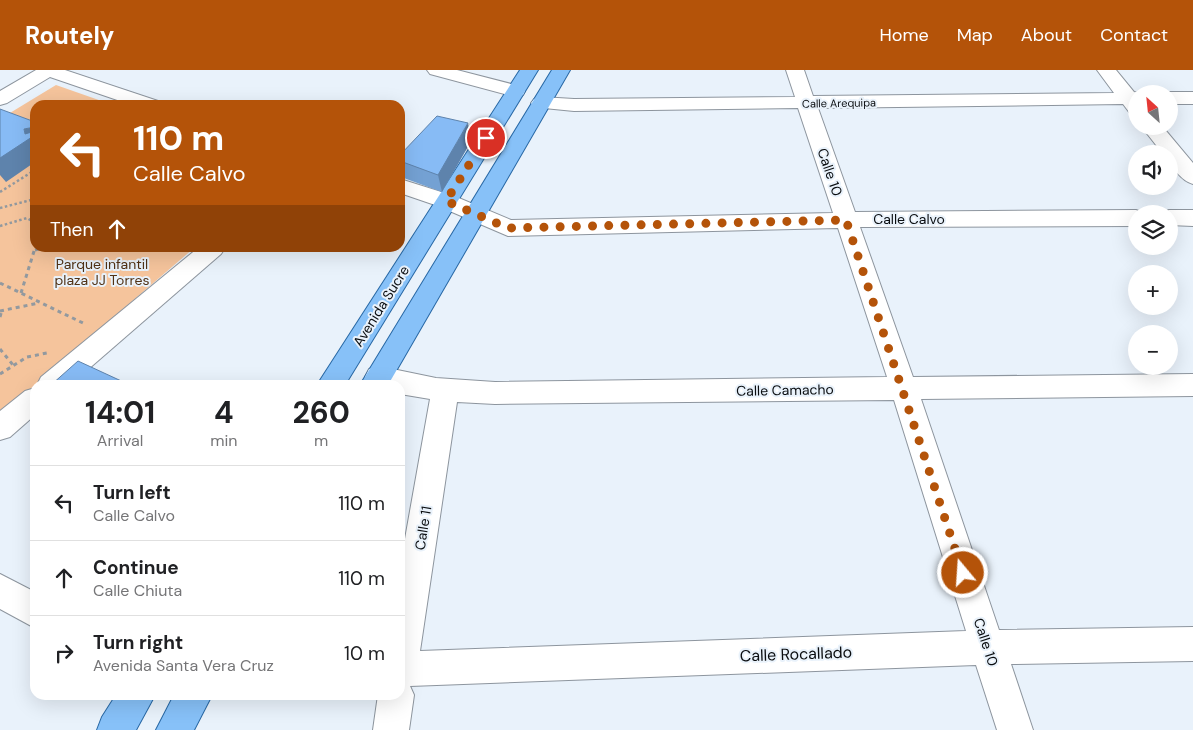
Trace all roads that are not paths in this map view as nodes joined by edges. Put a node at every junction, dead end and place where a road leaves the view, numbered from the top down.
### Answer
1 (48, 70) edge
2 (436, 70) edge
3 (529, 70) edge
4 (561, 70) edge
5 (796, 70) edge
6 (1106, 70) edge
7 (516, 91) junction
8 (1128, 94) edge
9 (1178, 98) edge
10 (1193, 98) edge
11 (0, 99) edge
12 (136, 100) edge
13 (1128, 101) edge
14 (541, 103) junction
15 (807, 103) junction
16 (1158, 135) edge
17 (1193, 177) edge
18 (405, 188) edge
19 (446, 201) junction
20 (474, 213) junction
21 (1128, 218) edge
22 (1178, 218) edge
23 (1193, 218) edge
24 (846, 220) junction
25 (208, 252) edge
26 (57, 380) edge
27 (334, 380) edge
28 (377, 380) edge
29 (405, 385) edge
30 (1193, 385) edge
31 (904, 389) junction
32 (445, 392) junction
33 (30, 402) edge
34 (0, 428) edge
35 (0, 590) edge
36 (30, 608) edge
37 (405, 636) edge
38 (1193, 644) edge
39 (987, 647) junction
40 (405, 667) edge
41 (134, 700) edge
42 (191, 700) edge
43 (395, 700) edge
44 (115, 730) edge
45 (174, 730) edge
46 (391, 730) edge
47 (1015, 730) edge

1 - 11 street
1 - 12 street
2 - 7 street
3 - 7 main road, Avenida Sucre
4 - 14 main road
5 - 15 street, Calle 10
6 - 8 street
7 - 19 main road, Avenida Sucre
9 - 10 street
13 - 15 street, Calle Arequipa
14 - 15 street, Calle Arequipa
14 - 20 main road
15 - 24 street, Calle 10
16 - 17 street
18 - 19 street, Calle Calvo
19 - 20 street, Calle Calvo
19 - 27 main road, Avenida Sucre
20 - 24 street, Calle Calvo
20 - 28 main road
21 - 24 street, Calle Calvo
22 - 23 street
24 - 31 street, Calle 10
25 - 26 street
29 - 32 street, Calle Camacho
30 - 31 street, Calle Camacho
31 - 32 street, Calle Camacho
31 - 39 street, Calle 10
32 - 37 street, Calle 11
33 - 34 street
35 - 36 street
38 - 39 street, Calle Rocallado
39 - 40 street, Calle Rocallado
39 - 47 street, Calle 10
41 - 44 main road
42 - 45 main road
43 - 46 street

